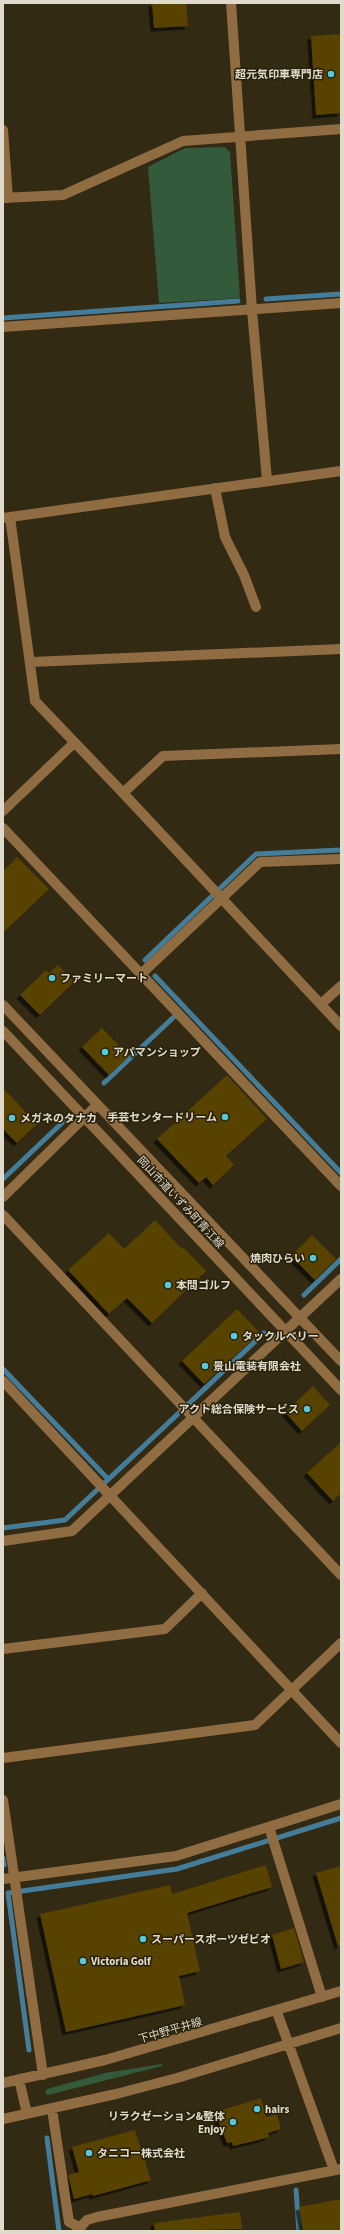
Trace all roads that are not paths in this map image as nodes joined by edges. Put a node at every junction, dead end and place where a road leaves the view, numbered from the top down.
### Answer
1 (231, 3) edge
2 (341, 129) edge
3 (3, 130) edge
4 (240, 136) junction
5 (6, 198) edge
6 (341, 303) edge
7 (252, 310) junction
8 (3, 327) edge
9 (341, 471) edge
10 (267, 480) junction
11 (215, 488) junction
12 (7, 518) edge
13 (256, 607) dead end
14 (341, 649) edge
15 (31, 662) junction
16 (74, 743) junction
17 (341, 749) edge
18 (123, 793) junction
19 (3, 811) edge
20 (3, 828) edge
21 (341, 859) edge
22 (218, 894) junction
23 (140, 976) junction
24 (341, 986) edge
25 (321, 1004) junction
26 (3, 1005) edge
27 (341, 1026) edge
28 (3, 1031) edge
29 (97, 1105) junction
30 (85, 1118) junction
31 (341, 1186) edge
32 (3, 1197) edge
33 (3, 1215) edge
34 (341, 1279) edge
35 (300, 1318) junction
36 (285, 1332) junction
37 (341, 1361) edge
38 (3, 1381) edge
39 (341, 1390) edge
40 (193, 1417) junction
41 (110, 1494) junction
42 (3, 1541) edge
43 (341, 1575) edge
44 (202, 1593) junction
45 (341, 1643) edge
46 (3, 1649) edge
47 (293, 1690) junction
48 (341, 1743) edge
49 (3, 1758) edge
50 (3, 1800) edge
51 (341, 1804) edge
52 (272, 1835) junction
53 (3, 1879) edge
54 (16, 1887) junction
55 (341, 1991) edge
56 (322, 1997) junction
57 (277, 2012) junction
58 (341, 2028) edge
59 (288, 2044) junction
60 (42, 2075) junction
61 (20, 2079) junction
62 (3, 2082) edge
63 (52, 2109) junction
64 (26, 2114) junction
65 (3, 2119) edge
66 (337, 2170) edge
67 (78, 2229) edge

1 - 4 street
2 - 4 street
3 - 5 street
4 - 5 street
4 - 7 street
6 - 7 street
7 - 8 street
7 - 10 street
9 - 10 street
10 - 11 street
11 - 12 street
11 - 13 street
12 - 15 street
14 - 15 street
15 - 16 street
16 - 18 street
16 - 19 street
17 - 18 street
18 - 22 street
20 - 23 street
21 - 22 street
22 - 23 street
22 - 25 street
23 - 31 street
24 - 25 street
25 - 27 street
26 - 29 street, 岡山市道いずみ町青江線
28 - 30 street, 岡山市道いずみ町青江線
29 - 30 street
29 - 35 street, 岡山市道いずみ町青江線
30 - 32 street
30 - 36 street, 岡山市道いずみ町青江線
33 - 40 street
34 - 35 street
35 - 36 street
35 - 37 street, 岡山市道いずみ町青江線
36 - 39 street, 岡山市道いずみ町青江線
36 - 40 street
38 - 41 street
40 - 41 street
40 - 43 street
41 - 42 street
41 - 44 street
44 - 46 street
44 - 47 street
45 - 47 street
47 - 48 street
47 - 49 street
50 - 54 street
51 - 52 street
52 - 54 street
52 - 56 street
53 - 54 street
54 - 60 street
55 - 56 street, 下中野平井線
56 - 57 street, 下中野平井線
57 - 59 street
57 - 60 street, 下中野平井線
58 - 59 street
59 - 63 street
59 - 66 street
60 - 61 street, 下中野平井線
61 - 62 street, 下中野平井線
61 - 64 street
63 - 64 street
63 - 67 street
64 - 65 street
66 - 67 street

